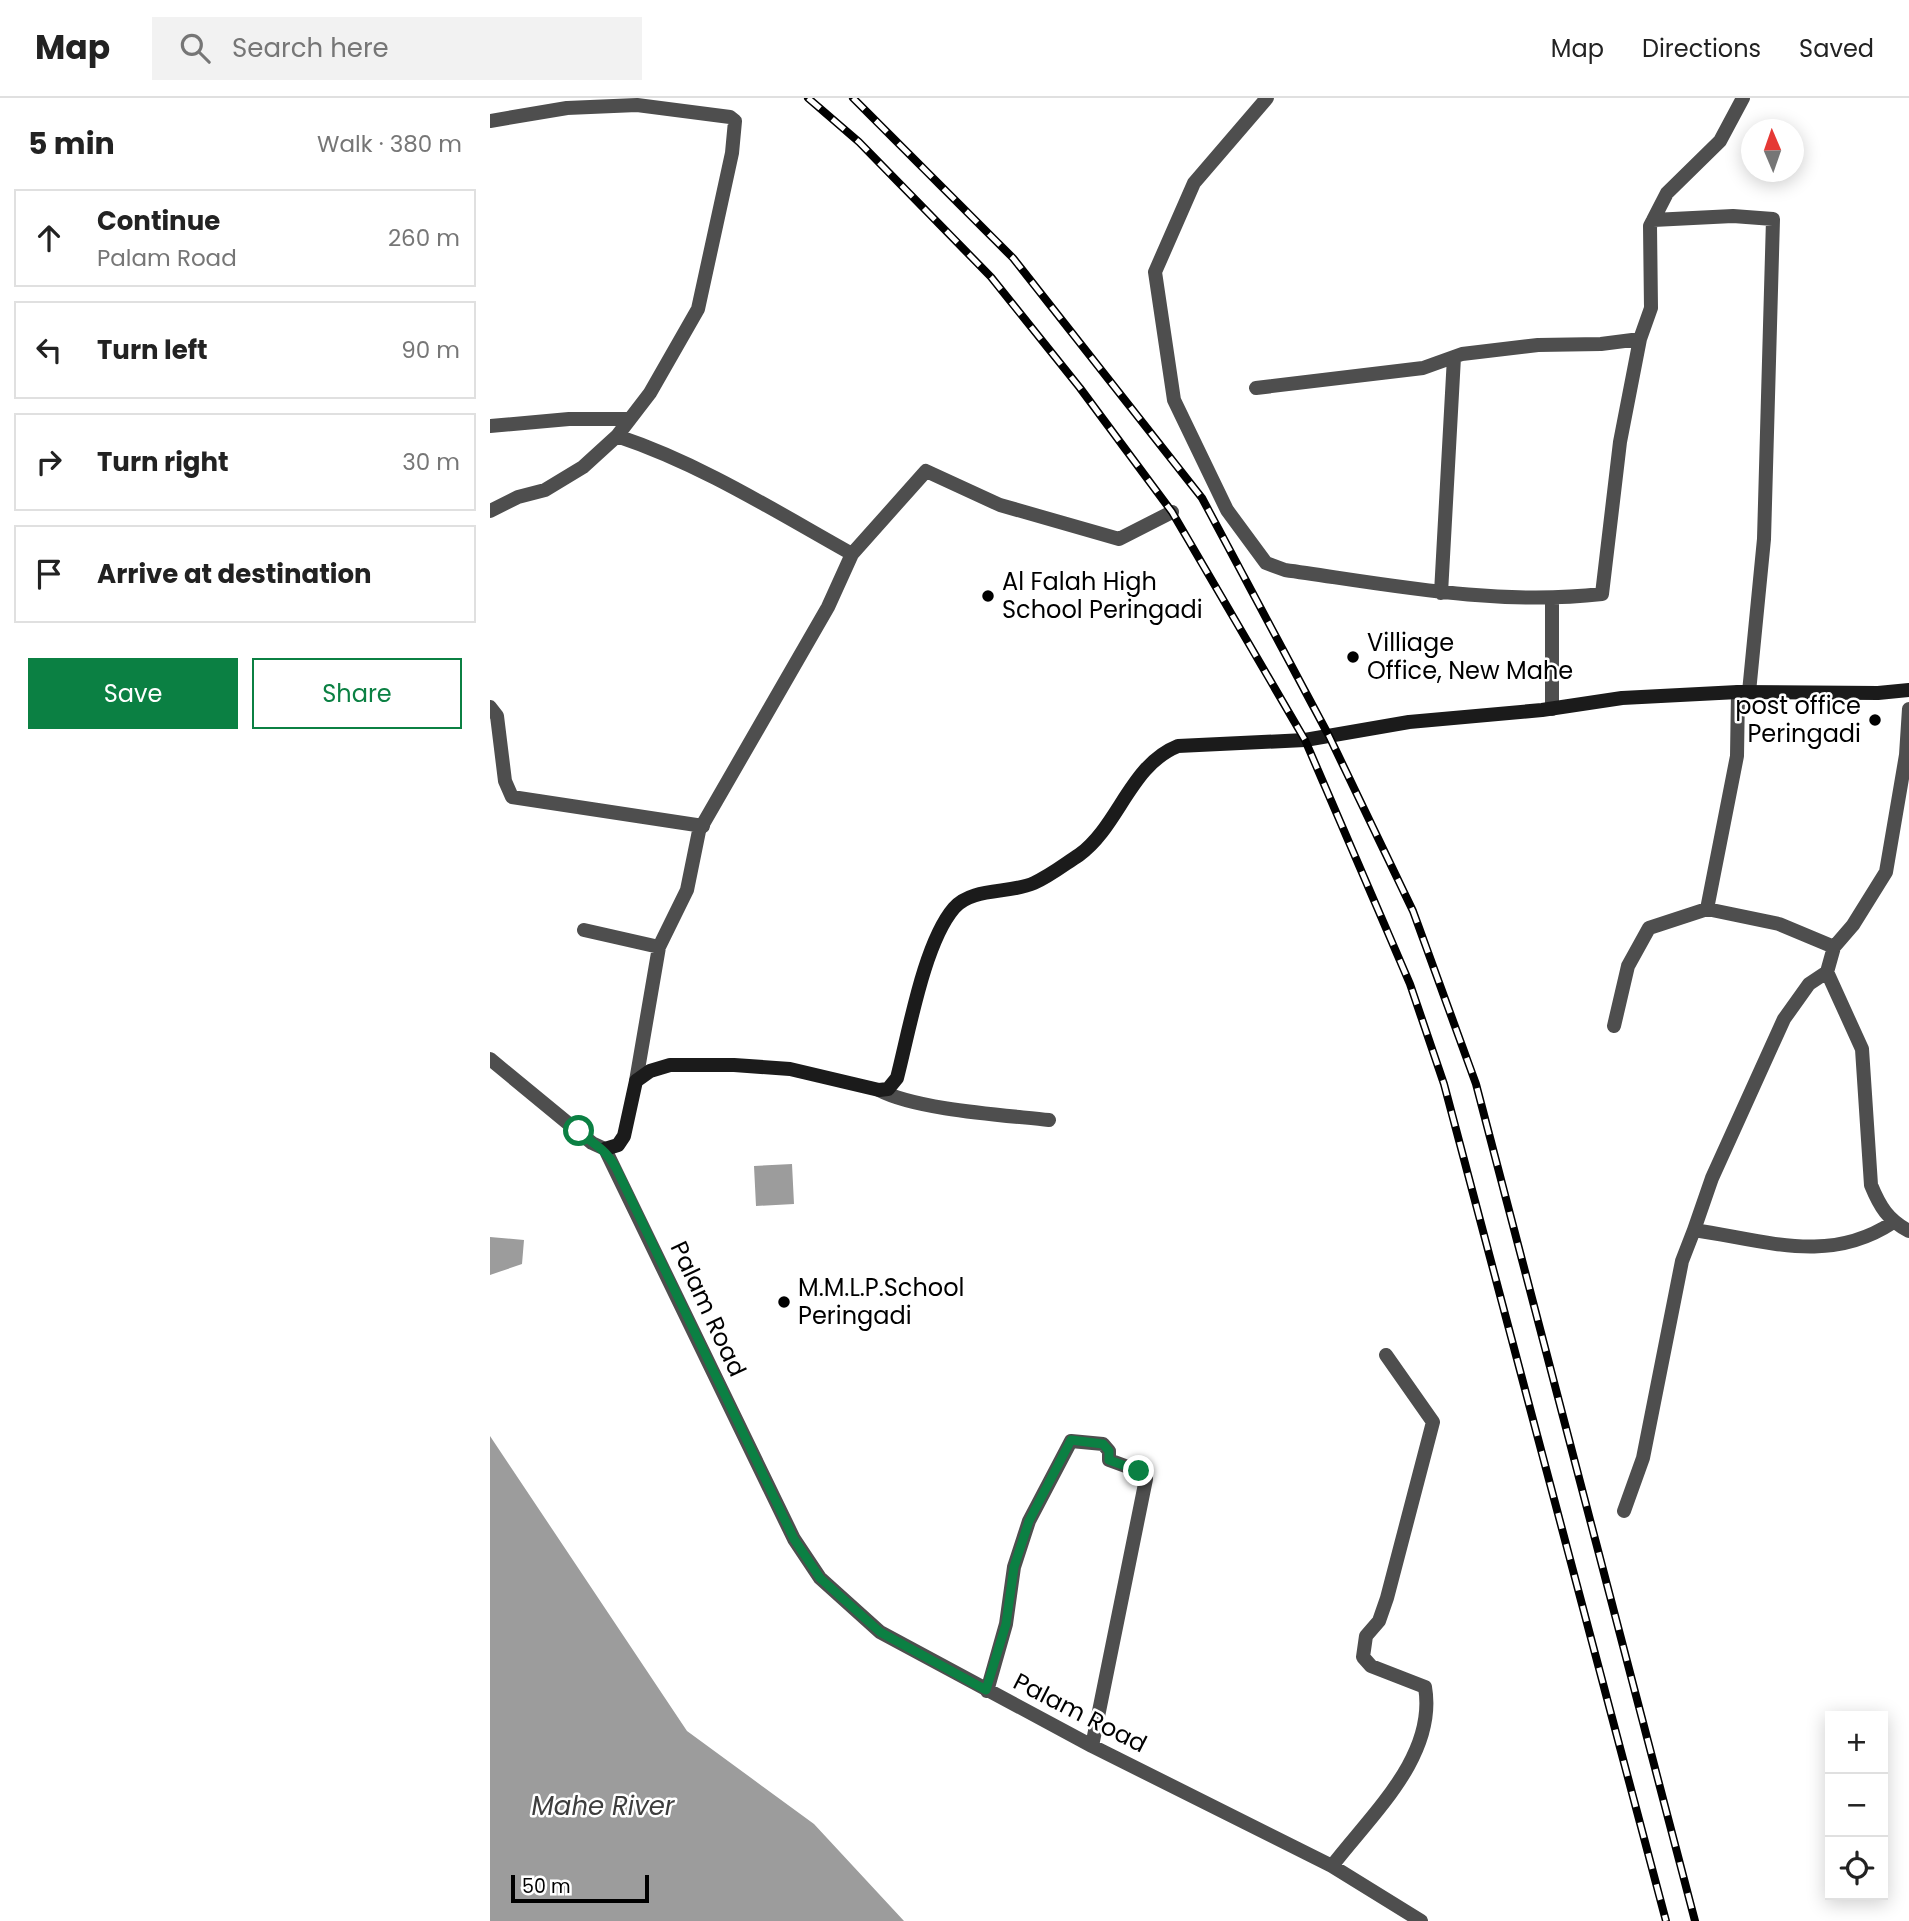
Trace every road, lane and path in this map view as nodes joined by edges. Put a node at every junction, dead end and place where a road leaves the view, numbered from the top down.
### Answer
1 (1267, 98) edge
2 (1743, 98) edge
3 (490, 121) edge
4 (1654, 219) junction
5 (1640, 339) junction
6 (1454, 357) junction
7 (1256, 388) dead end
8 (630, 419) junction
9 (490, 426) edge
10 (617, 436) junction
11 (490, 511) edge
12 (1172, 512) dead end
13 (852, 554) junction
14 (1441, 593) junction
15 (1552, 600) junction
16 (1909, 690) edge
17 (1744, 692) junction
18 (490, 707) edge
19 (1552, 709) junction
20 (1909, 709) edge
21 (703, 826) junction
22 (1707, 909) junction
23 (584, 930) dead end
24 (659, 947) junction
25 (1833, 947) junction
26 (1827, 972) junction
27 (1614, 1026) dead end
28 (490, 1059) edge
29 (636, 1081) junction
30 (879, 1090) junction
31 (1049, 1120) dead end
32 (605, 1149) junction
33 (1892, 1223) junction
34 (1694, 1230) junction
35 (1909, 1231) edge
36 (1386, 1355) dead end
37 (1624, 1511) dead end
38 (986, 1690) junction
39 (1092, 1746) junction
40 (1332, 1866) junction
41 (1421, 1921) edge

1 - 14 street
2 - 4 street
3 - 8 street
4 - 5 street
4 - 17 street
5 - 6 street
5 - 15 street
6 - 7 street
6 - 14 street
8 - 9 street
8 - 10 street
10 - 11 street
10 - 13 street
12 - 13 street
13 - 21 street
14 - 15 street
15 - 19 street
16 - 17 main road
17 - 19 main road
17 - 22 street
18 - 21 street
19 - 30 main road
20 - 25 street
21 - 24 street
22 - 25 street
22 - 27 street
23 - 24 street
24 - 29 street
25 - 26 street
26 - 33 street
26 - 34 street
28 - 32 street
29 - 30 main road
29 - 32 main road
30 - 31 street
32 - 38 street, Palam Road
33 - 34 street
33 - 35 street
34 - 37 street
36 - 40 street
38 - 39 street, Palam Road
38 - 39 street
39 - 40 street, Palam Road
40 - 41 street, Palam Road

